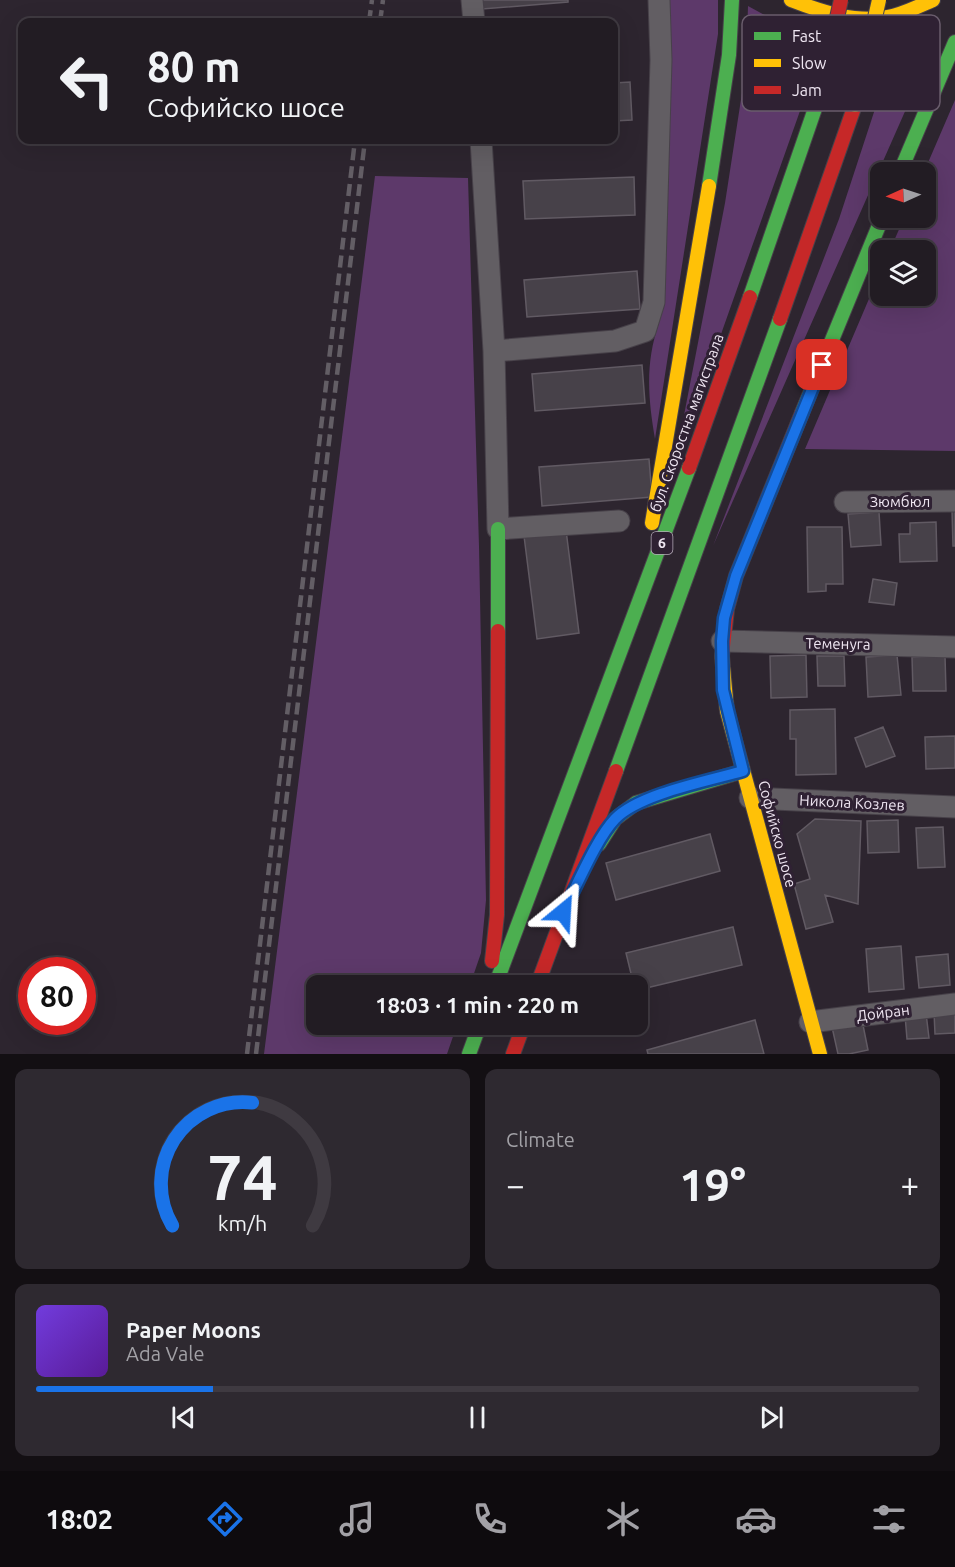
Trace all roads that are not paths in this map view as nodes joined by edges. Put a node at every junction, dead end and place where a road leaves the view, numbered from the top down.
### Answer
1 (472, 0) edge
2 (659, 0) edge
3 (732, 0) edge
4 (791, 0) edge
5 (841, 0) edge
6 (879, 0) edge
7 (933, 0) edge
8 (830, 15) edge
9 (838, 15) edge
10 (876, 15) edge
11 (895, 15) edge
12 (474, 18) edge
13 (955, 42) edge
14 (940, 77) edge
15 (814, 111) edge
16 (853, 111) edge
17 (925, 111) edge
18 (481, 144) edge
19 (904, 162) edge
20 (878, 228) edge
21 (494, 351) junction
22 (955, 501) edge
23 (845, 502) dead end
24 (620, 521) dead end
25 (498, 529) junction
26 (636, 616) junction
27 (722, 641) junction
28 (955, 646) edge
29 (743, 771) junction
30 (750, 798) junction
31 (955, 807) edge
32 (563, 912) junction
33 (489, 975) edge
34 (499, 975) edge
35 (541, 975) edge
36 (955, 1005) edge
37 (810, 1022) junction
38 (476, 1035) edge
39 (520, 1035) edge
40 (469, 1054) edge
41 (513, 1054) edge
42 (820, 1054) edge

1 - 12 street
2 - 21 street
3 - 26 main road
4 - 8 main road
5 - 9 main road, бул. Скоростна магистрала / 6, bridge
6 - 10 main road, 6, bridge
7 - 11 main road
13 - 14 main road
15 - 26 main road, бул. Скоростна магистрала / 6, bridge
16 - 32 main road, 6, bridge
17 - 19 main road
18 - 21 street
20 - 27 main road, Софийско шосе
21 - 25 street
22 - 23 street, Зюмбюл
24 - 25 street
25 - 33 main road
26 - 34 main road, бул. Скоростна магистрала / 6
27 - 28 street, Теменуга
27 - 29 main road, Софийско шосе
29 - 30 main road, Софийско шосе
29 - 32 main road
30 - 31 street, Никола Козлев
30 - 37 main road, Софийско шосе
32 - 35 main road, 6
36 - 37 street, Дойран
37 - 42 main road, Софийско шосе
38 - 40 main road
39 - 41 main road

